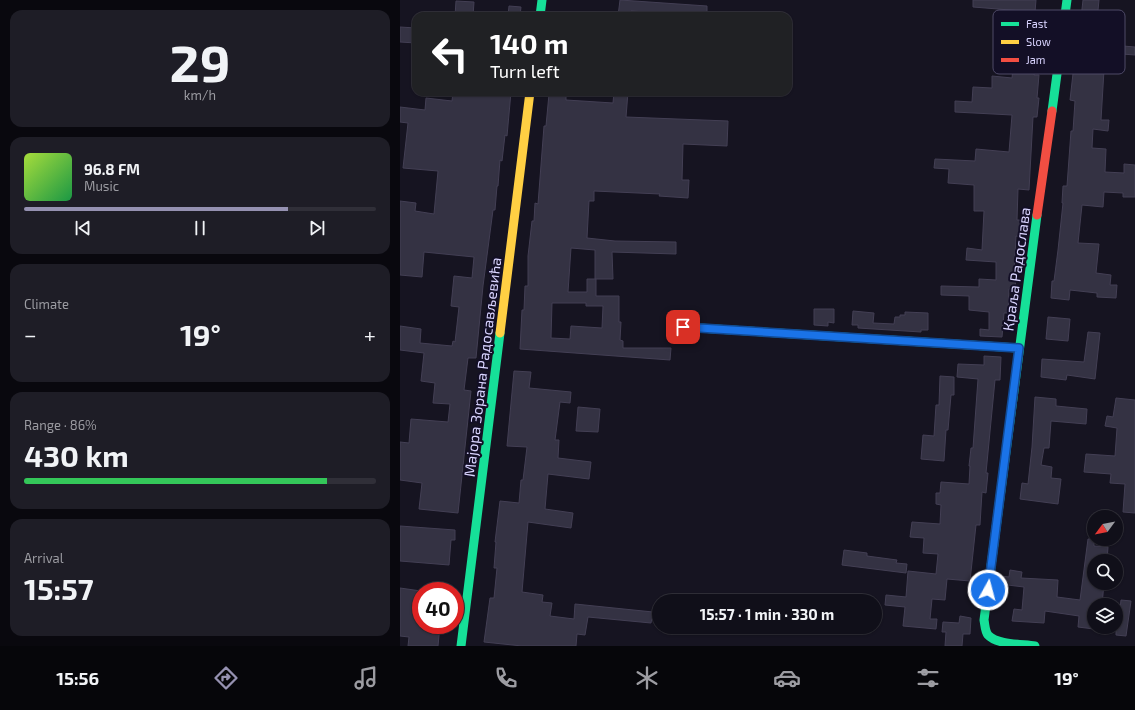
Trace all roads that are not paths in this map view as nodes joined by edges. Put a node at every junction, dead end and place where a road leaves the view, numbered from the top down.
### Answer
1 (542, 0) edge
2 (1067, 0) edge
3 (1066, 10) edge
4 (540, 12) edge
5 (1057, 74) edge
6 (530, 96) edge
7 (683, 327) dead end
8 (1019, 348) junction
9 (461, 646) edge
10 (1035, 646) edge

1 - 4 street
2 - 3 street, Краља Радослава
5 - 8 street, Краља Радослава
6 - 9 street, Мајора Зорана Радосављевића
7 - 8 street
8 - 10 street, Краља Радослава

